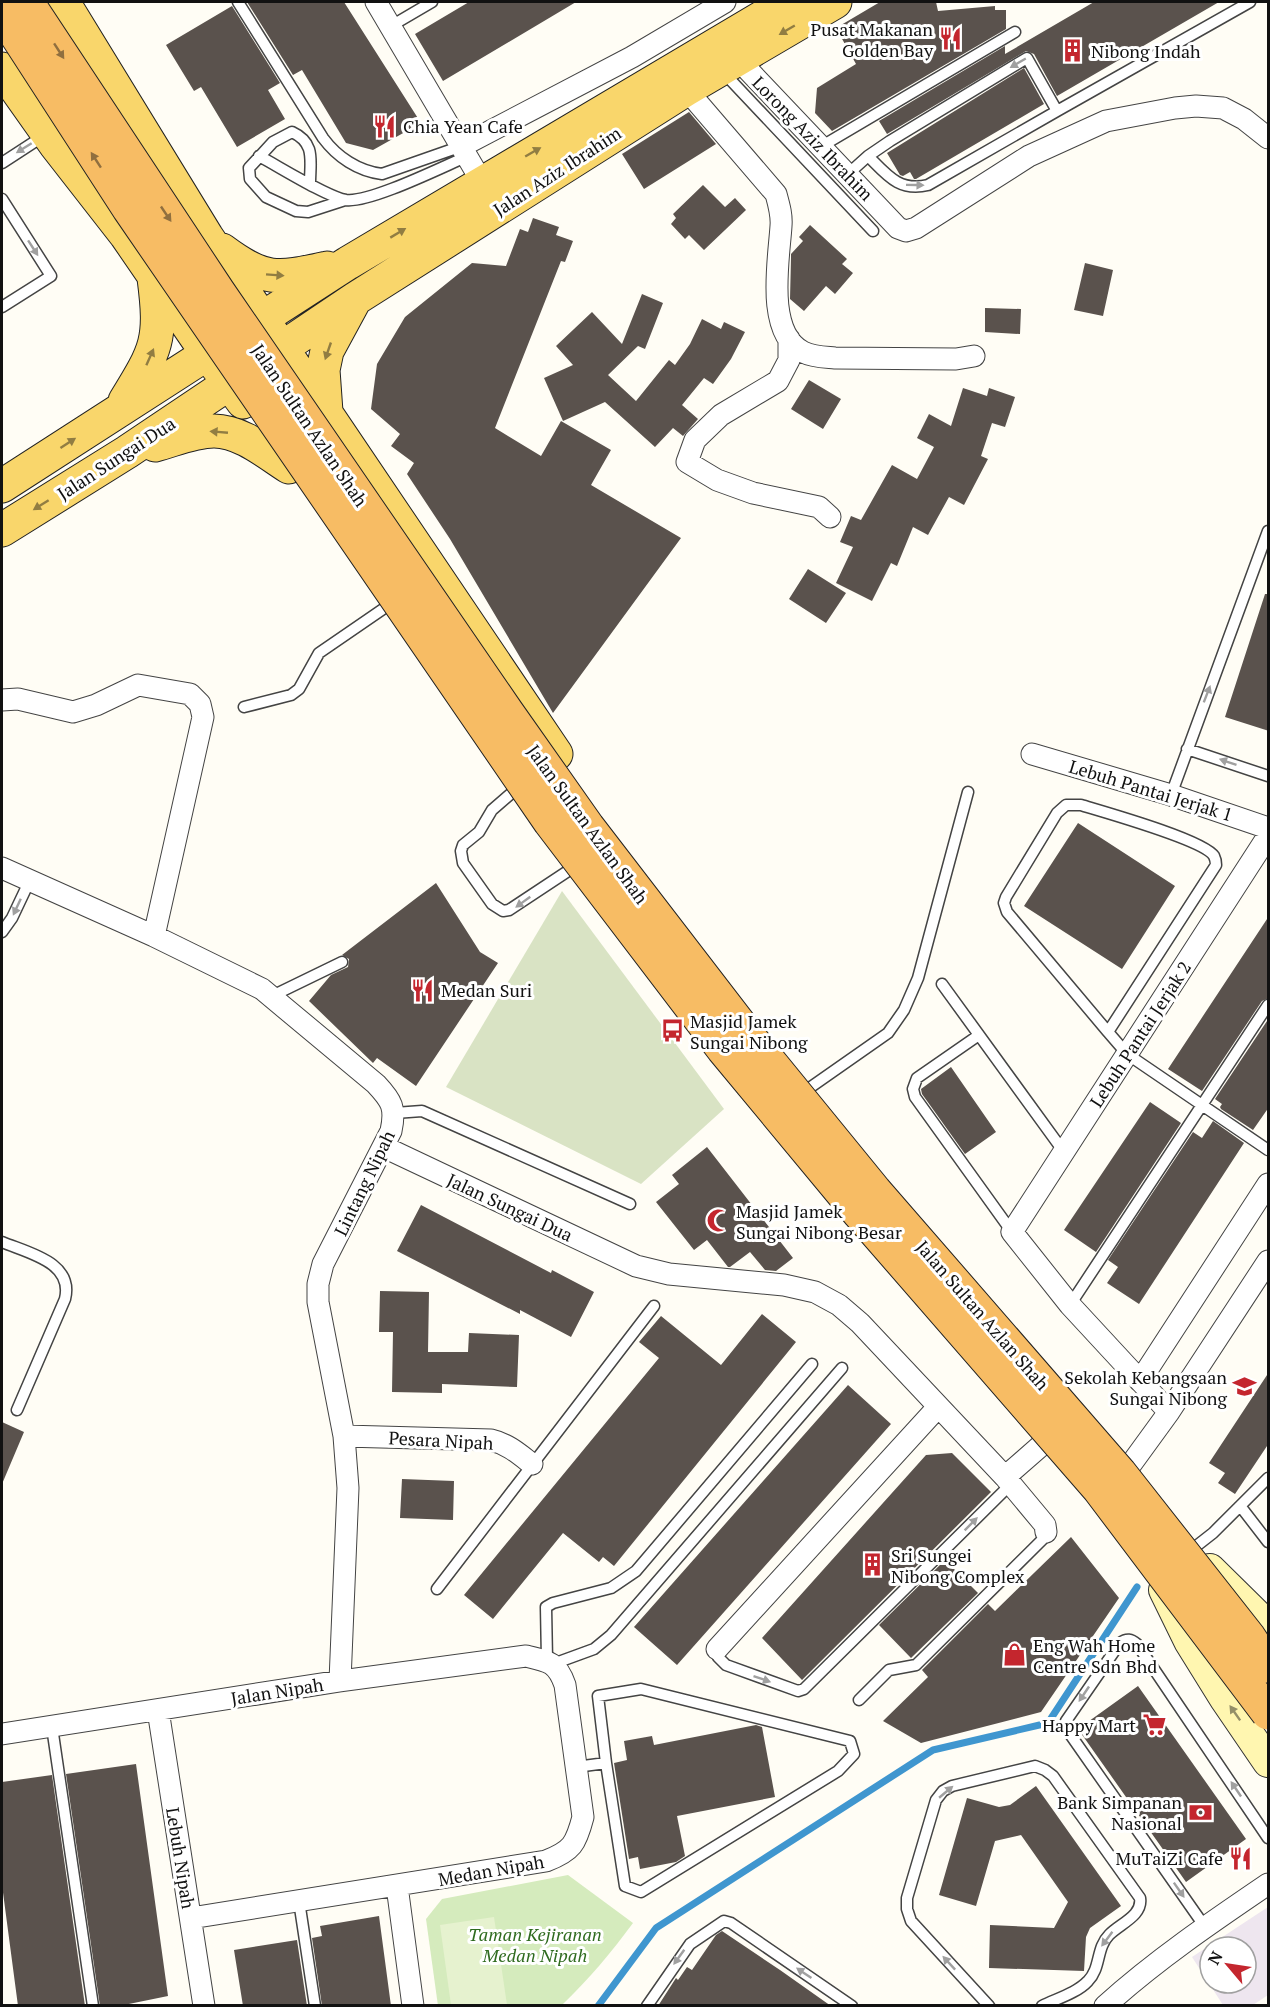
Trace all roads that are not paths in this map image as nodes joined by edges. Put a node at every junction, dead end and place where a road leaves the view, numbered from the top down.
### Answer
1 (27, 2) edge
2 (63, 2) edge
3 (238, 2) edge
4 (376, 2) edge
5 (432, 2) edge
6 (725, 2) edge
7 (788, 2) edge
8 (835, 2) edge
9 (1250, 2) edge
10 (2, 14) edge
11 (391, 26) junction
12 (1015, 32) dead end
13 (721, 55) junction
14 (101, 63) junction
15 (2, 69) edge
16 (679, 80) junction
17 (26, 104) junction
18 (1057, 111) junction
19 (47, 134) junction
20 (1269, 138) edge
21 (822, 146) junction
22 (258, 156) junction
23 (868, 156) junction
24 (471, 161) junction
25 (2, 163) edge
26 (848, 174) junction
27 (310, 183) junction
28 (2, 199) edge
29 (345, 200) junction
30 (873, 231) dead end
31 (207, 237) junction
32 (348, 263) junction
33 (153, 276) junction
34 (355, 299) junction
35 (2, 307) edge
36 (261, 317) junction
37 (789, 339) junction
38 (283, 347) junction
39 (207, 353) junction
40 (974, 356) dead end
41 (230, 383) junction
42 (121, 408) junction
43 (326, 415) junction
44 (127, 452) junction
45 (289, 467) junction
46 (2, 486) edge
47 (830, 517) dead end
48 (2, 530) edge
49 (1269, 531) edge
50 (386, 607) junction
51 (2, 700) edge
52 (244, 707) dead end
53 (1187, 749) junction
54 (1032, 754) dead end
55 (1269, 776) edge
56 (514, 791) junction
57 (968, 792) dead end
58 (1171, 795) junction
59 (1269, 828) edge
60 (1269, 836) edge
61 (2, 868) edge
62 (572, 869) junction
63 (30, 880) junction
64 (2, 932) edge
65 (154, 936) junction
66 (342, 962) dead end
67 (942, 984) dead end
68 (272, 996) junction
69 (1269, 1005) edge
70 (1108, 1032) junction
71 (979, 1035) junction
72 (1127, 1054) junction
73 (808, 1089) junction
74 (1202, 1105) junction
75 (395, 1113) junction
76 (384, 1148) junction
77 (1269, 1150) edge
78 (1064, 1152) junction
79 (1269, 1184) edge
80 (630, 1204) dead end
81 (1012, 1232) junction
82 (2, 1242) edge
83 (1269, 1262) edge
84 (1070, 1305) junction
85 (654, 1306) dead end
86 (812, 1365) dead end
87 (842, 1368) dead end
88 (1140, 1381) junction
89 (938, 1407) junction
90 (17, 1410) dead end
91 (1169, 1412) junction
92 (344, 1436) junction
93 (1045, 1442) junction
94 (532, 1464) junction
95 (1129, 1467) junction
96 (1269, 1478) edge
97 (1008, 1480) junction
98 (1241, 1506) junction
99 (1046, 1532) joint
100 (1269, 1542) edge
101 (1190, 1551) junction
102 (1156, 1575) junction
103 (437, 1589) dead end
104 (1269, 1626) edge
105 (717, 1648) joint
106 (550, 1662) junction
107 (1269, 1665) edge
108 (1269, 1674) edge
109 (340, 1681) junction
110 (1269, 1693) edge
111 (859, 1700) dead end
112 (158, 1710) junction
113 (1269, 1713) edge
114 (52, 1727) junction
115 (2, 1734) edge
116 (1269, 1761) edge
117 (606, 1763) junction
118 (576, 1767) junction
119 (1269, 1838) edge
120 (1269, 1884) edge
121 (397, 1886) junction
122 (299, 1901) junction
123 (191, 1918) junction
124 (1205, 1927) junction
125 (202, 2005) edge
126 (93, 2006) edge
127 (315, 2006) edge
128 (413, 2006) edge
129 (647, 2006) edge
130 (852, 2006) edge
131 (989, 2006) edge
132 (1042, 2006) edge
133 (1105, 2006) edge

1 -> 107 highway, Jalan Sultan Azlan Shah, bridge
2 - 14 main road, Jalan Sultan Azlan Shah
3 - 24 lane
4 - 11 street
5 - 11 lane
6 - 24 street
7 - 13 main road, Jalan Aziz Ibrahim
8 -> 13 main road, Jalan Aziz Ibrahim
9 - 18 lane
113 -> 10 highway, Jalan Sultan Azlan Shah, bridge
11 - 24 street
12 - 21 lane
13 - 16 main road, Jalan Aziz Ibrahim
13 - 21 street, Lorong Aziz Ibrahim
13 - 30 lane
14 - 17 main road
14 - 31 main road, Jalan Sultan Azlan Shah
15 - 17 main road, Jalan Sultan Azlan Shah
24 -> 16 main road, Jalan Aziz Ibrahim
16 - 34 main road, Jalan Aziz Ibrahim
16 - 37 street
17 - 19 main road, Jalan Sultan Azlan Shah
23 -> 18 lane
18 -> 23 lane
19 -> 25 lane
19 - 33 main road, Jalan Sultan Azlan Shah
20 - 26 street, Lorong Aziz Ibrahim
21 - 26 street, Lorong Aziz Ibrahim
22 - 27 lane
22 - 27 lane
22 - 29 lane
23 - 26 lane
24 - 29 lane
32 -> 24 main road, Jalan Aziz Ibrahim
27 - 29 lane
28 -> 35 lane
31 -> 32 main road
31 - 36 main road, Jalan Sultan Azlan Shah
32 - 36 main road, Jalan Aziz Ibrahim
33 - 39 main road, Jalan Sultan Azlan Shah
42 -> 33 main road
34 - 38 main road, Jalan Aziz Ibrahim
34 -> 43 main road
36 - 38 main road, Jalan Sultan Azlan Shah
36 - 39 main road, Jalan Aziz Ibrahim
37 - 40 street
37 - 47 street
38 - 41 main road, Jalan Sungai Dua
38 - 43 main road, Jalan Sultan Azlan Shah
39 - 41 main road, Jalan Sultan Azlan Shah
39 - 42 main road
41 - 44 main road, Jalan Sungai Dua
41 - 45 main road, Jalan Sultan Azlan Shah
46 -> 42 main road
43 - 73 main road, Jalan Sultan Azlan Shah
45 -> 44 main road
44 -> 48 main road, Jalan Sungai Dua
45 - 50 main road, Jalan Sultan Azlan Shah
53 -> 49 lane
50 - 52 lane
50 - 56 main road, Jalan Sultan Azlan Shah
51 - 65 street
55 -> 53 lane
53 - 58 lane
54 - 58 street, Lebuh Pantai Jerjak 1
56 - 62 main road, Jalan Sultan Azlan Shah
62 -> 56 lane
57 - 73 lane
58 - 59 street, Lebuh Pantai Jerjak 1
60 - 72 street, Lebuh Pantai Jerjak 2
61 - 63 street, Lintang Nipah
62 - 93 main road, Jalan Sultan Azlan Shah
63 -> 64 lane
63 - 65 street, Lintang Nipah
65 - 68 street, Lintang Nipah
66 - 68 lane
67 - 71 lane
68 - 75 street, Lintang Nipah
69 - 74 lane
70 - 70 lane
70 - 72 lane
71 - 78 lane
71 - 81 lane
72 - 74 lane
72 - 78 street, Lebuh Pantai Jerjak 2
73 - 95 main road, Jalan Sultan Azlan Shah
74 - 77 lane
74 - 84 lane
75 - 76 street, Lintang Nipah
75 - 80 lane
76 - 89 street, Jalan Sungai Dua
76 - 92 street, Lintang Nipah
78 - 81 street, Lebuh Pantai Jerjak 2
79 - 88 street
81 - 84 street
82 - 90 lane
83 - 91 street
84 - 88 street
85 - 94 lane
86 - 106 lane
87 - 106 lane
88 - 91 street
89 - 97 street, Jalan Sungai Dua
89 - 105 street
91 - 95 street
92 - 94 street, Pesara Nipah
92 - 109 street, Lintang Nipah
93 - 97 street
93 - 102 main road, Jalan Sultan Azlan Shah
94 - 103 lane
95 - 101 main road, Jalan Sultan Azlan Shah
96 - 98 lane
97 - 99 street, Jalan Sungai Dua
105 -> 97 lane
98 - 100 lane
98 - 101 lane
99 - 111 lane
101 - 104 main road, Jalan Sultan Azlan Shah
101 - 108 main road, Jalan Sultan Azlan Shah
102 - 110 main road, Jalan Sultan Azlan Shah
116 -> 102 main road, Jalan Sultan Azlan Shah
106 - 109 street, Jalan Nipah
106 - 118 street, Medan Nipah
109 - 112 street, Jalan Nipah
112 - 114 street, Jalan Nipah
112 - 123 street, Lebuh Nipah
114 - 115 street, Jalan Nipah
114 - 126 lane
117 - 117 lane
117 - 118 lane
118 - 121 street, Medan Nipah
119 -> 124 lane
120 - 124 street
121 - 122 street, Medan Nipah
121 - 128 street
122 - 123 street, Medan Nipah
122 - 127 lane
123 - 125 street, Lebuh Nipah
124 - 133 street
130 -> 129 lane
131 -> 132 lane

